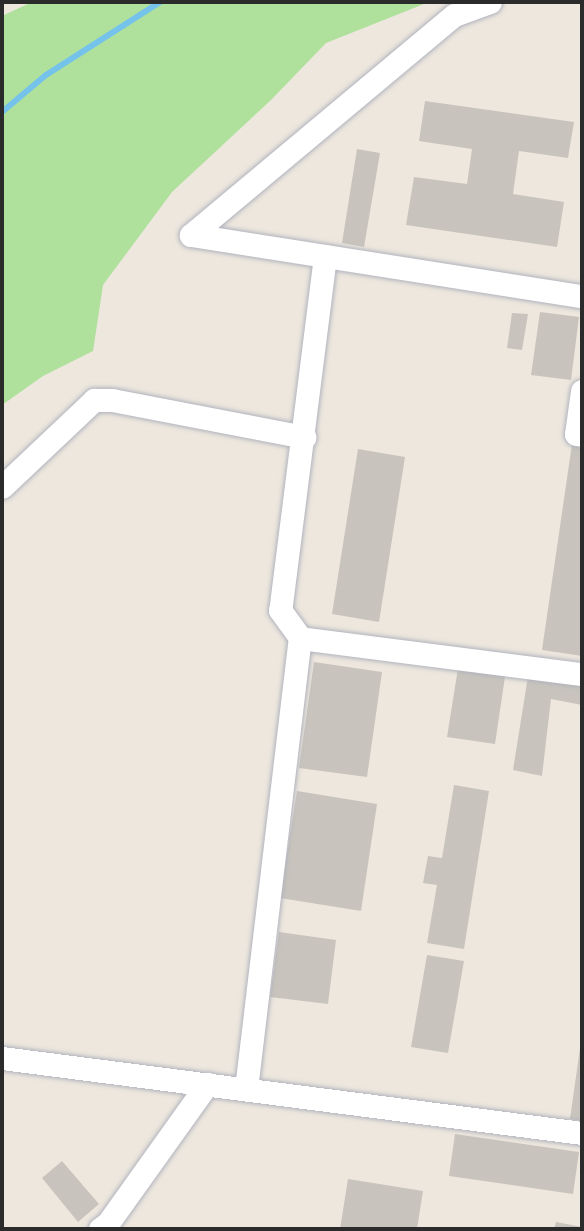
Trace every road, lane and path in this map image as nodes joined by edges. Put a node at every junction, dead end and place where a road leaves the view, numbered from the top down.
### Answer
1 (490, 2) edge
2 (326, 256) junction
3 (582, 296) edge
4 (582, 391) edge
5 (582, 435) edge
6 (304, 437) junction
7 (2, 487) edge
8 (300, 638) junction
9 (582, 674) edge
10 (2, 1058) edge
11 (207, 1084) junction
12 (246, 1089) junction
13 (582, 1133) edge
14 (100, 1229) edge

1 - 2 lane
2 - 3 lane
2 - 6 lane
4 - 5 lane
6 - 7 lane
6 - 8 lane
8 - 9 lane
8 - 12 lane
10 - 11 lane
11 - 12 lane
11 - 14 lane
12 - 13 lane

